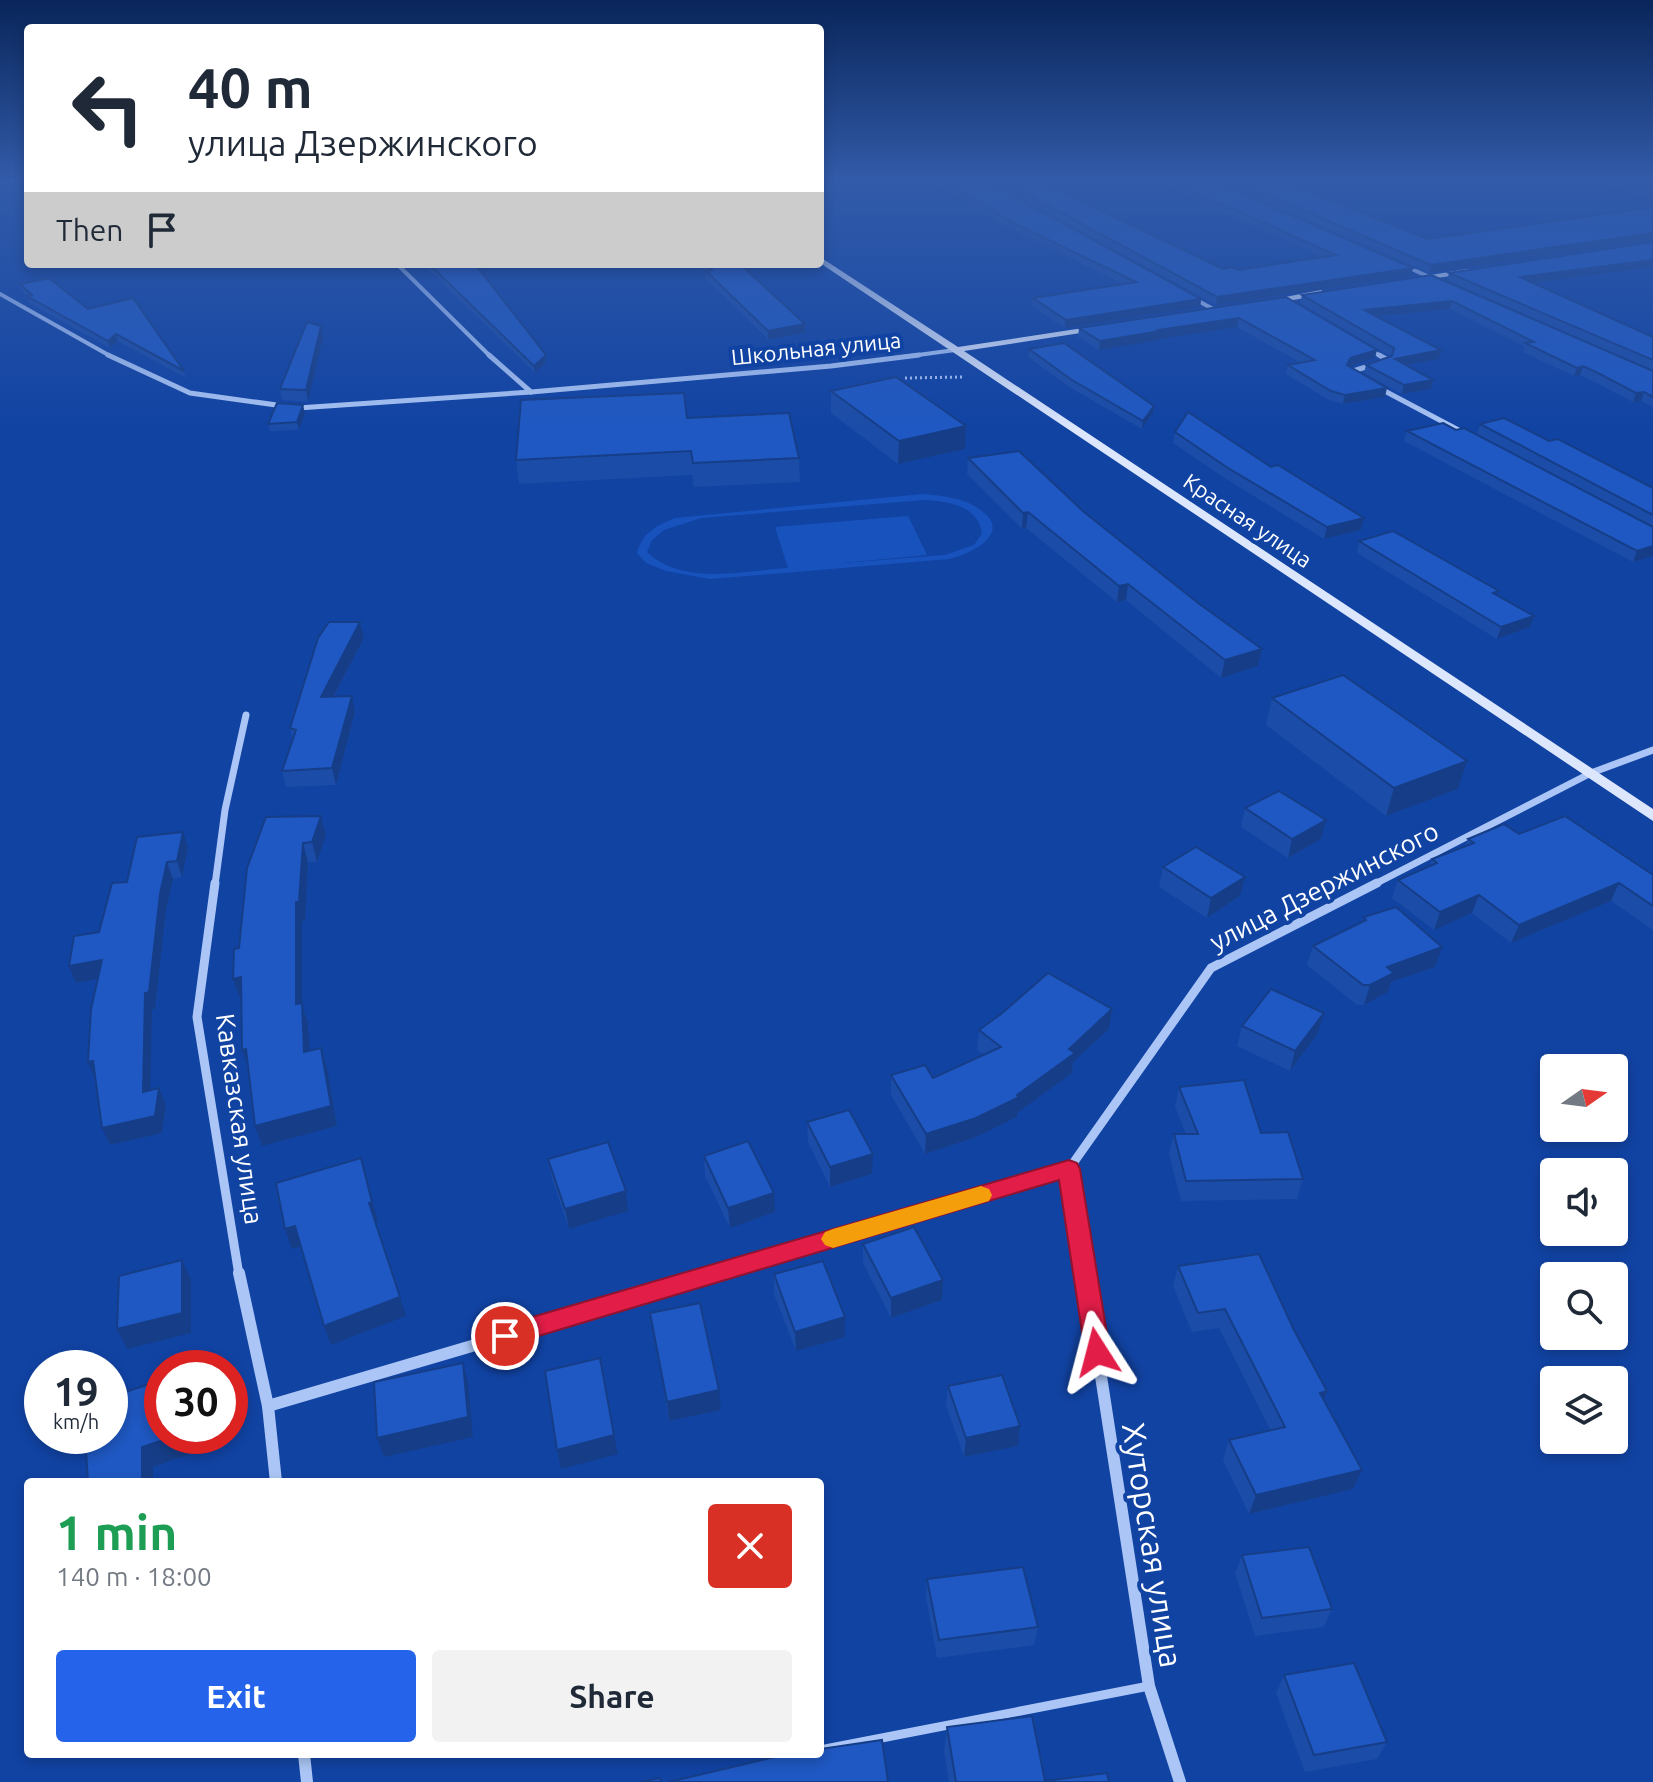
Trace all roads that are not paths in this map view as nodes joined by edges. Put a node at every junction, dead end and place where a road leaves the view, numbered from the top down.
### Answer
1 (826, 263) edge
2 (1400, 264) edge
3 (402, 268) edge
4 (1473, 270) edge
5 (1428, 276) junction
6 (1399, 281) edge
7 (1442, 283) edge
8 (1327, 292) edge
9 (0, 294) edge
10 (1186, 294) edge
11 (1284, 299) junction
12 (1255, 303) edge
13 (1227, 307) edge
14 (1297, 307) edge
15 (1213, 309) junction
16 (1197, 312) edge
17 (1119, 324) edge
18 (1362, 345) edge
19 (955, 350) junction
20 (1364, 380) edge
21 (1378, 387) edge
22 (531, 392) junction
23 (1474, 439) edge
24 (246, 715) dead end
25 (1653, 750) edge
26 (1591, 773) junction
27 (1653, 816) edge
28 (1069, 1169) junction
29 (268, 1406) junction
30 (276, 1478) edge
31 (1149, 1686) junction
32 (824, 1749) edge
33 (304, 1758) edge
34 (307, 1782) edge
35 (1180, 1782) edge

1 - 19 main road, Красная улица
2 - 5 street
3 - 22 street
4 - 5 main road
5 - 6 main road
5 - 7 street
8 - 11 main road
9 - 22 street, Школьная улица
10 - 15 street
11 - 12 main road
11 - 14 street
13 - 15 main road
15 - 16 main road
17 - 19 main road, Школьная улица
18 - 20 street
19 - 22 street, Школьная улица
19 - 26 main road, Красная улица
21 - 23 street
24 - 29 street, Кавказская улица
25 - 26 street, улица Дзержинского
26 - 27 main road, Красная улица
26 - 28 street, улица Дзержинского
28 - 29 street
28 - 31 street, Хуторская улица
29 - 30 street, Кавказская улица
31 - 32 lane
31 - 35 street, Хуторская улица
33 - 34 street

